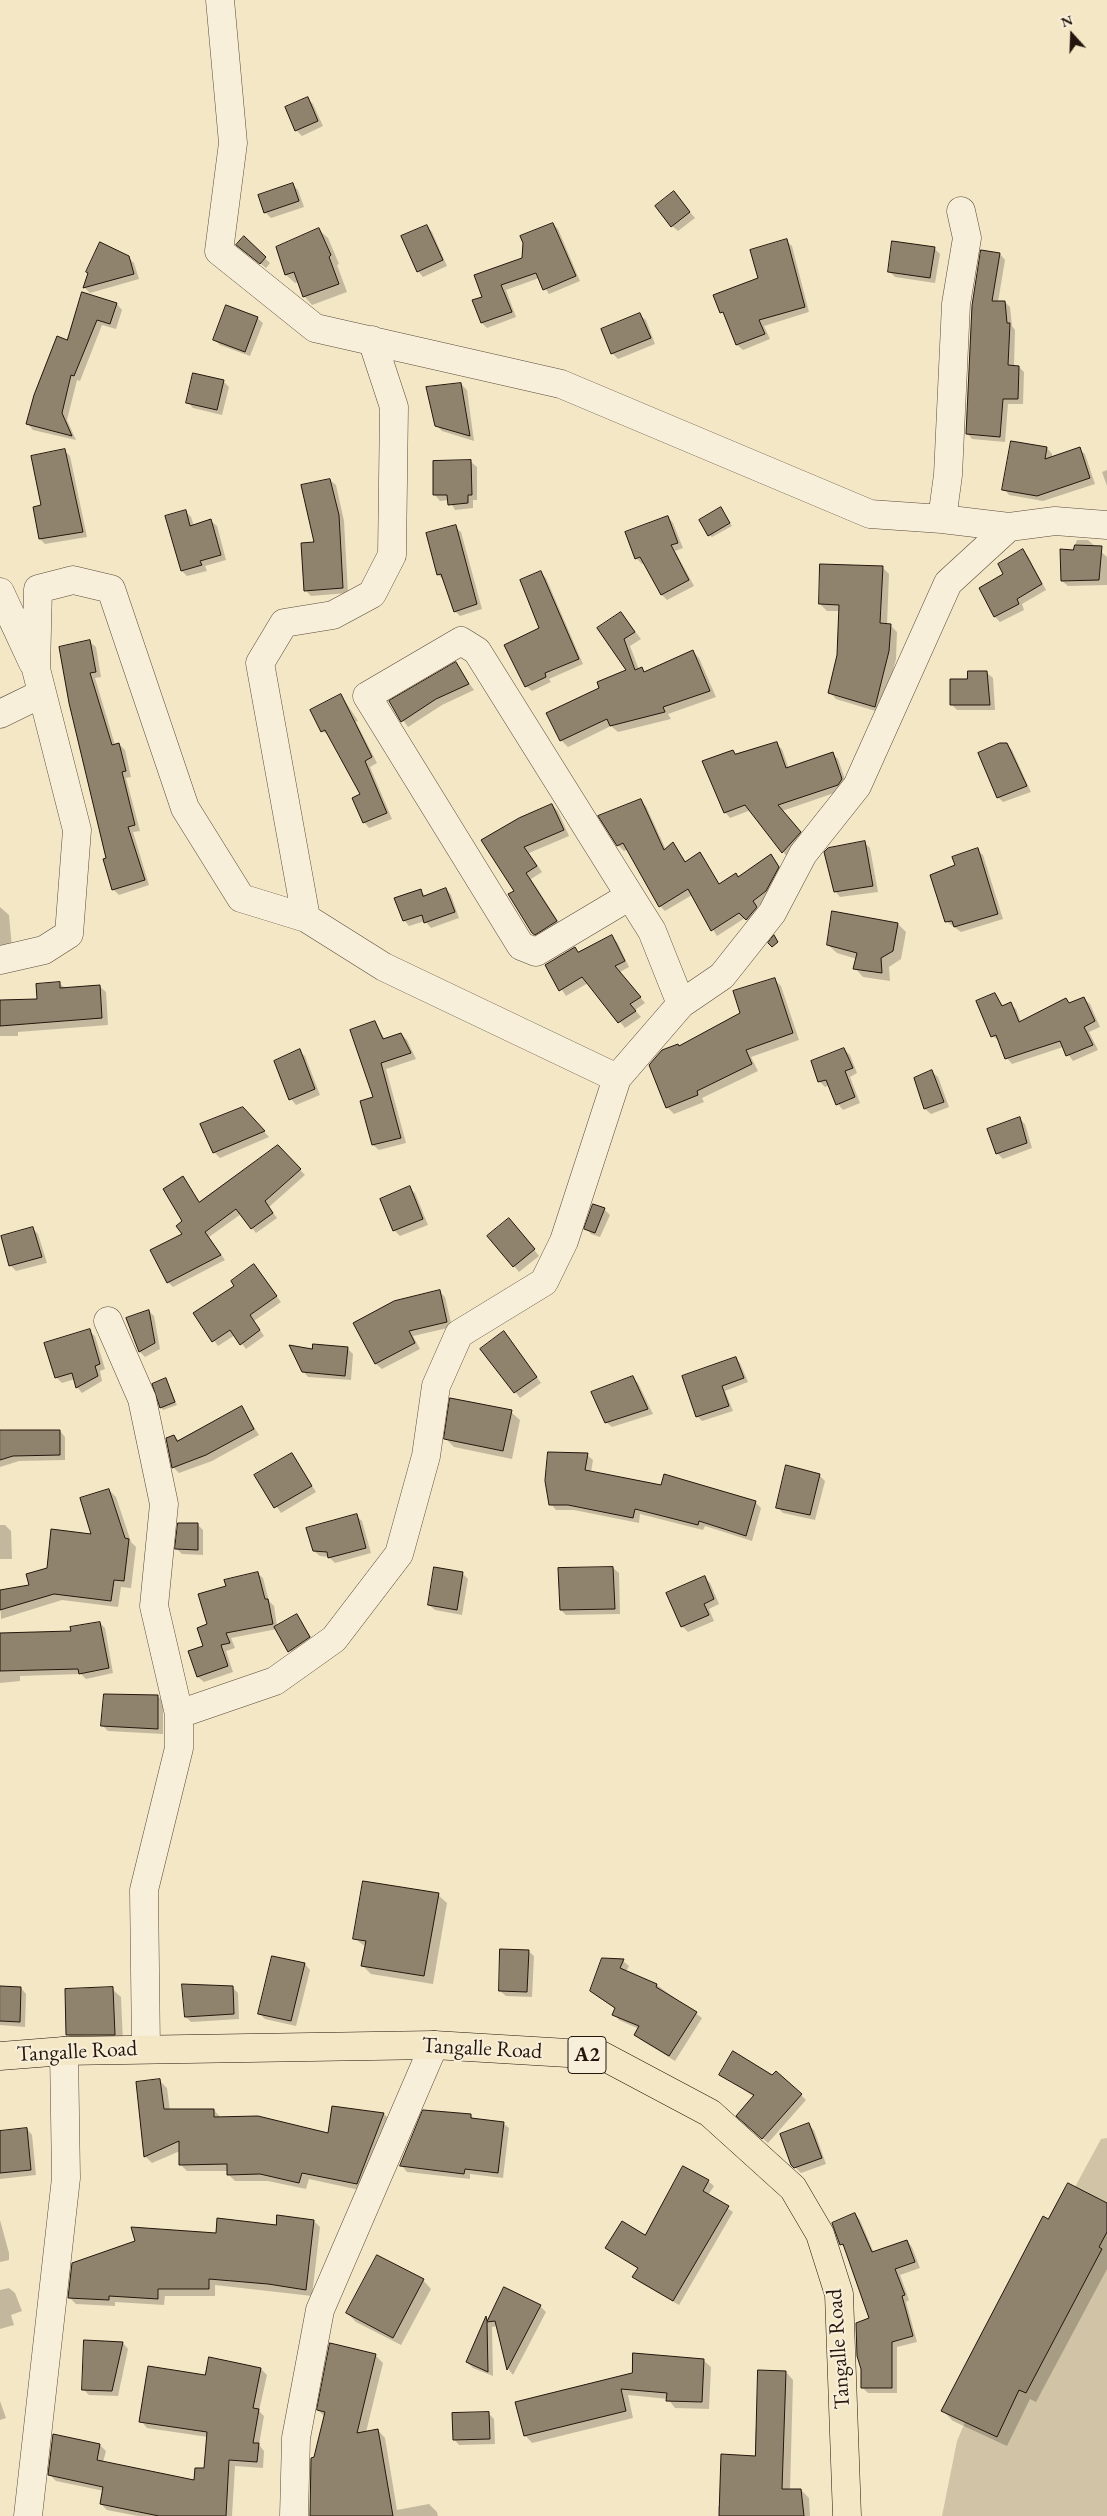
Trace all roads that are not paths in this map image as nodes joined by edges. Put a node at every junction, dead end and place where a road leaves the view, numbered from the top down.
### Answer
1 (220, 0) edge
2 (961, 211) dead end
3 (372, 340) junction
4 (942, 519) junction
5 (1107, 525) edge
6 (1009, 528) junction
7 (0, 592) edge
8 (38, 681) junction
9 (0, 714) edge
10 (630, 896) junction
11 (306, 918) junction
12 (0, 960) edge
13 (681, 1004) junction
14 (617, 1078) junction
15 (108, 1321) dead end
16 (179, 1714) junction
17 (434, 2045) junction
18 (146, 2049) junction
19 (64, 2051) junction
20 (0, 2056) edge
21 (28, 2516) edge
22 (294, 2516) edge
23 (847, 2516) edge

1 - 3 street
2 - 4 street
3 - 4 street
3 - 11 street
4 - 6 street
5 - 6 street
6 - 13 street
7 - 8 street
8 - 9 street
8 - 11 street
8 - 12 street
10 - 10 street
10 - 13 street
11 - 14 street
13 - 14 street
14 - 16 street
15 - 16 street
16 - 18 street
17 - 18 highway, Tangalle Road / A2
17 - 22 street
17 - 23 highway, Tangalle Road / A2
18 - 19 highway, Tangalle Road / A2
19 - 20 highway, Tangalle Road / A2
19 - 21 street

